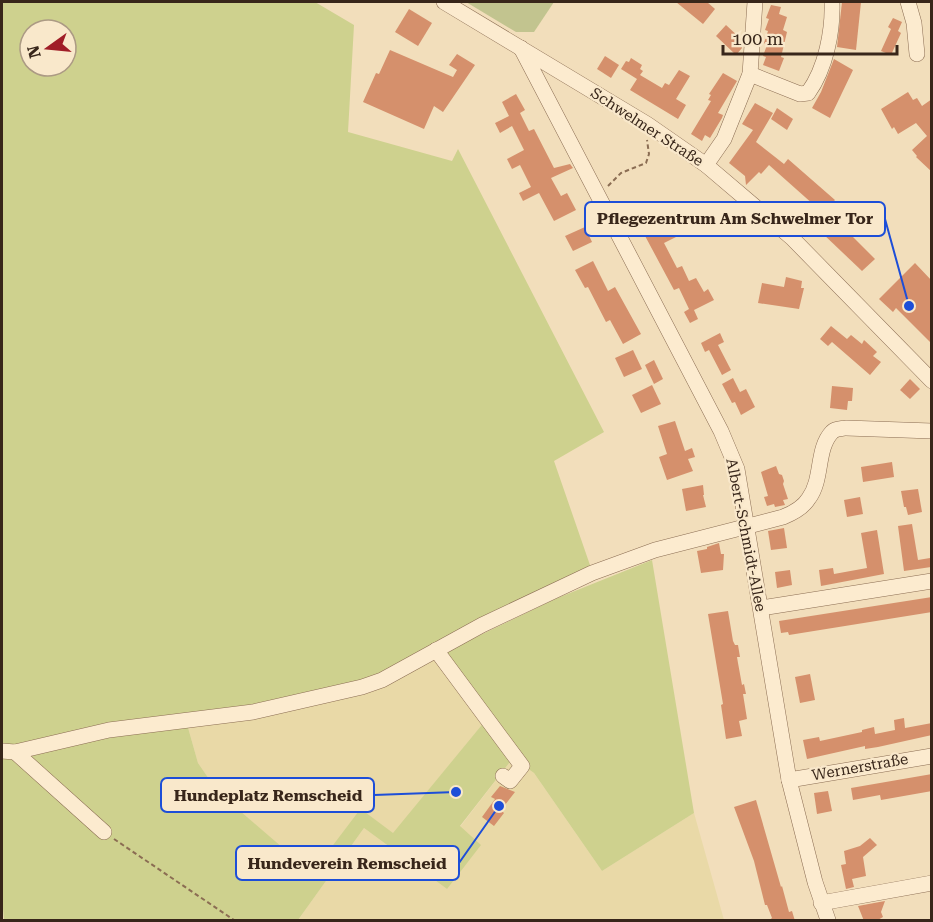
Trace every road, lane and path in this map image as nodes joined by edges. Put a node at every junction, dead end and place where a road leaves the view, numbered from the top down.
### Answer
1 (444, 2) edge
2 (755, 2) edge
3 (832, 2) edge
4 (908, 2) edge
5 (521, 48) junction
6 (917, 54) dead end
7 (750, 74) junction
8 (647, 124) junction
9 (706, 165) junction
10 (599, 198) junction
11 (932, 381) edge
12 (932, 431) edge
13 (746, 526) junction
14 (932, 581) edge
15 (760, 608) junction
16 (436, 650) junction
17 (8, 752) edge
18 (932, 756) edge
19 (502, 776) dead end
20 (789, 780) junction
21 (104, 832) joint
22 (932, 883) edge
23 (821, 903) junction
24 (234, 921) edge
25 (828, 921) edge

1 - 5 street, Schwelmer Straße
2 - 7 street
3 - 7 street
4 - 6 street
5 - 8 street, Schwelmer Straße
5 - 10 street, Albert-Schmidt-Allee
7 - 9 street
8 - 9 street, Schwelmer Straße
8 - 10 path
9 - 11 street, Schwelmer Straße
10 - 13 street, Albert-Schmidt-Allee
12 - 13 street
13 - 15 street, Albert-Schmidt-Allee
13 - 16 street
14 - 15 street
15 - 20 street, Albert-Schmidt-Allee
16 - 17 street
16 - 19 street
17 - 21 street
18 - 20 street, Wernerstraße
20 - 23 street, Albert-Schmidt-Allee
21 - 24 path
22 - 23 street
23 - 25 street, Albert-Schmidt-Allee

